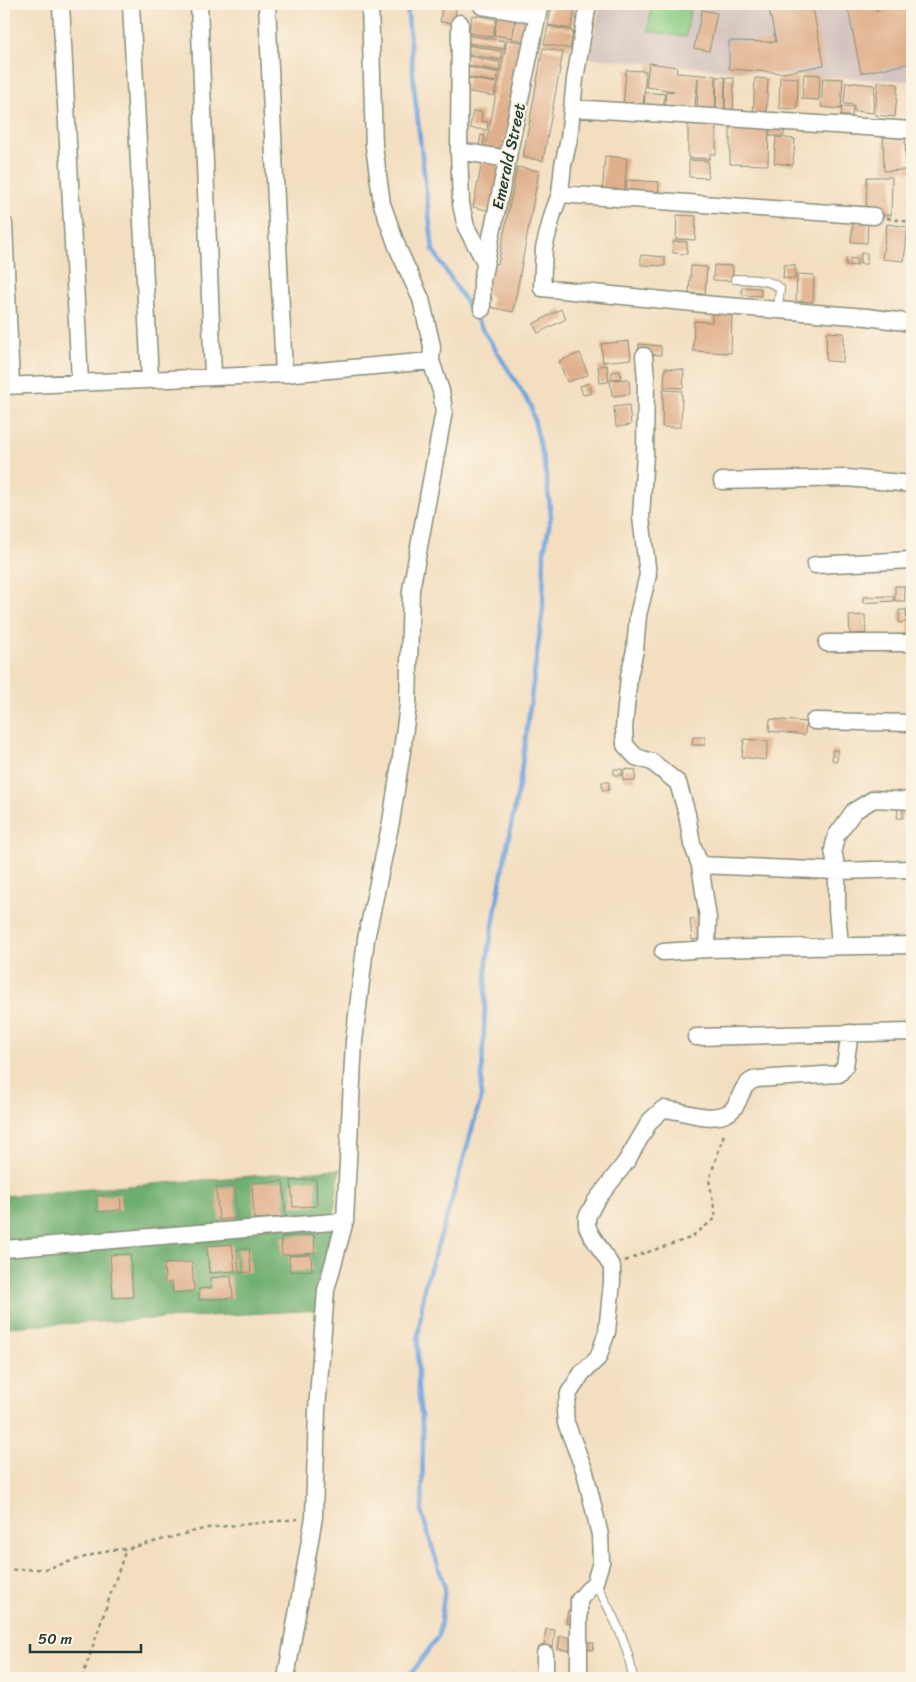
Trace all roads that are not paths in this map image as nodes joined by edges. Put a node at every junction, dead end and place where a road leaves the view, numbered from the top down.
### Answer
1 (60, 4) edge
2 (131, 4) edge
3 (199, 4) edge
4 (267, 4) edge
5 (370, 4) edge
6 (482, 4) edge
7 (588, 4) edge
8 (539, 9) edge
9 (460, 23) dead end
10 (572, 108) junction
11 (912, 130) edge
12 (459, 151) junction
13 (508, 158) junction
14 (560, 194) junction
15 (874, 216) road end
16 (4, 224) edge
17 (485, 262) junction
18 (735, 279) dead end
19 (482, 309) dead end
20 (778, 309) junction
21 (912, 323) edge
22 (644, 356) dead end
23 (431, 361) junction
24 (284, 374) junction
25 (213, 377) junction
26 (150, 380) junction
27 (80, 382) junction
28 (7, 385) edge
29 (722, 481) dead end
30 (912, 484) edge
31 (912, 560) edge
32 (814, 565) dead end
33 (827, 643) dead end
34 (912, 643) edge
35 (814, 721) dead end
36 (912, 724) edge
37 (912, 801) edge
38 (700, 865) junction
39 (912, 869) edge
40 (837, 871) junction
41 (912, 945) edge
42 (840, 946) junction
43 (707, 949) junction
44 (663, 952) dead end
45 (912, 1032) edge
46 (850, 1033) junction
47 (696, 1037) dead end
48 (345, 1221) junction
49 (4, 1249) edge
50 (595, 1582) junction
51 (545, 1654) dead end
52 (286, 1678) edge
53 (545, 1678) edge
54 (579, 1678) edge
55 (633, 1678) edge

1 - 27 street
2 - 26 street
3 - 25 street
4 - 24 street
5 - 23 street
6 - 8 street
7 - 10 street
8 - 13 street, Emerald Street
9 - 12 street
10 - 11 street
10 - 14 street
12 - 13 street
12 - 17 street
13 - 17 street, Emerald Street
14 - 15 street
14 - 20 street
16 - 28 street
17 - 19 street, Emerald Street
18 - 20 lane
20 - 21 street
22 - 38 street
23 - 24 street
23 - 48 street
24 - 25 street
25 - 26 street
26 - 27 street
27 - 28 street
29 - 30 street
31 - 32 street
33 - 34 street
35 - 36 street
37 - 40 street
38 - 40 street
38 - 43 street
39 - 40 street
40 - 42 street
41 - 42 street
42 - 43 street
43 - 44 street
45 - 46 street
46 - 47 street
46 - 50 street
48 - 49 street
48 - 52 street
50 - 54 street
50 - 55 lane
51 - 53 street

